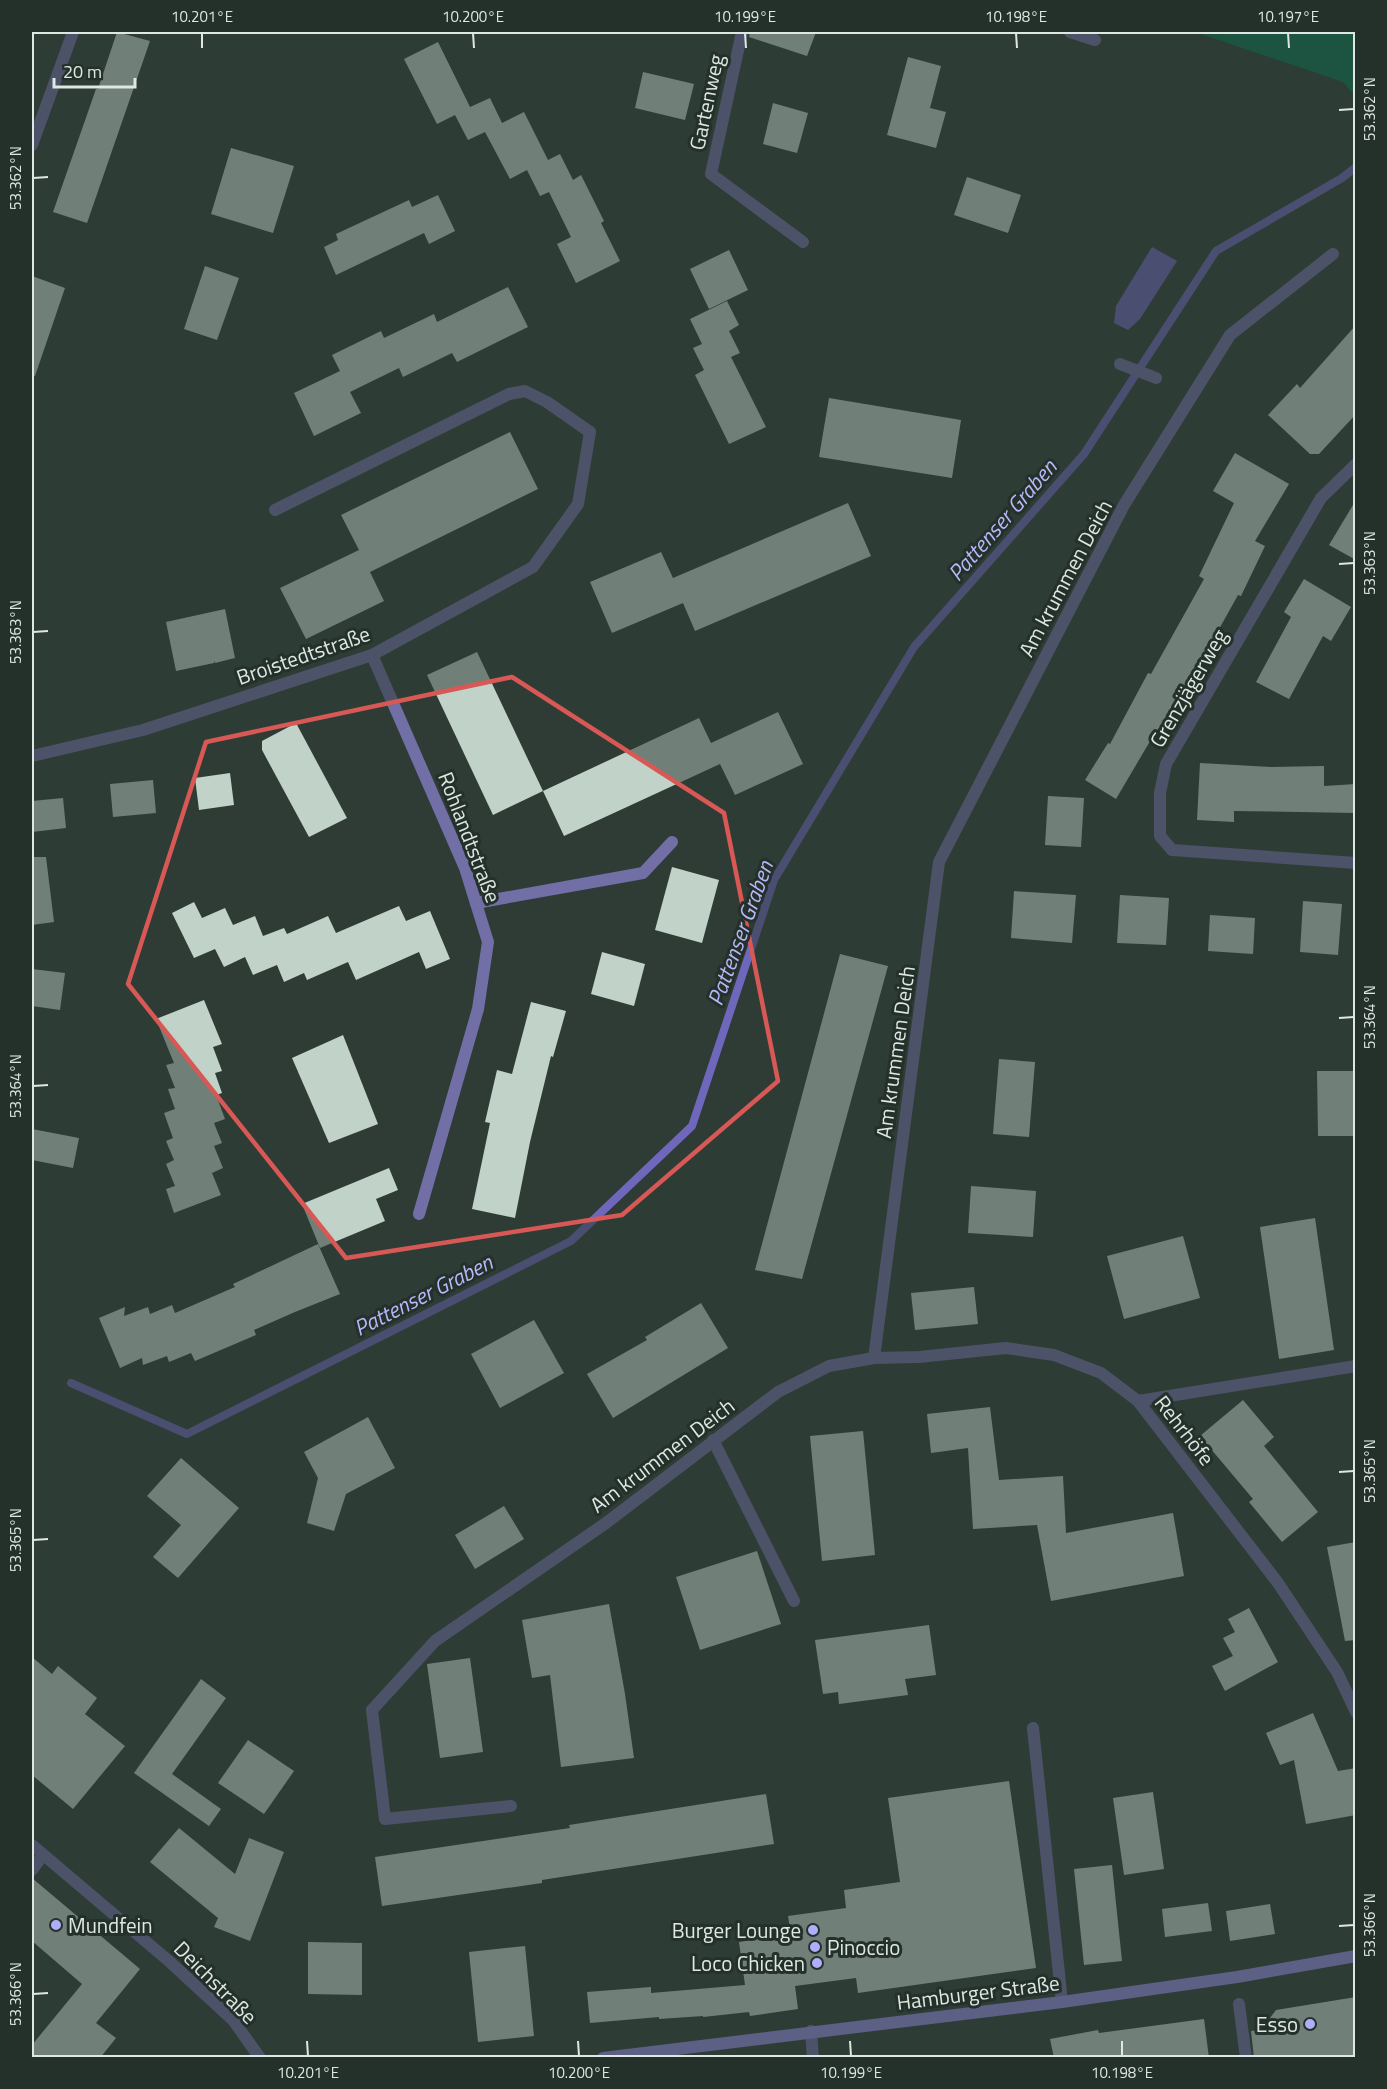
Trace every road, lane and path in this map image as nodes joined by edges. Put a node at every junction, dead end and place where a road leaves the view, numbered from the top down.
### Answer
1 (73, 32) edge
2 (742, 32) edge
3 (1070, 32) edge
4 (1095, 40) dead end
5 (32, 145) edge
6 (803, 242) dead end
7 (1333, 254) dead end
8 (1120, 364) dead end
9 (1156, 378) dead end
10 (1356, 464) edge
11 (275, 510) dead end
12 (372, 655) junction
13 (32, 756) edge
14 (672, 842) dead end
15 (1356, 863) edge
16 (476, 903) junction
17 (419, 1214) dead end
18 (874, 1358) junction
19 (1356, 1366) edge
20 (1138, 1401) junction
21 (713, 1440) junction
22 (794, 1600) dead end
23 (1356, 1712) edge
24 (1033, 1728) dead end
25 (511, 1806) dead end
26 (32, 1845) edge
27 (43, 1855) junction
28 (32, 1870) edge
29 (1356, 1956) edge
30 (1062, 2002) junction
31 (1239, 2004) dead end
32 (812, 2031) junction
33 (260, 2058) edge
34 (603, 2058) edge
35 (813, 2058) edge
36 (1246, 2058) edge

1 - 5 street
2 - 6 street, Gartenweg
3 - 4 street
7 - 18 street, Am krummen Deich
8 - 9 street
10 - 15 street, Grenzjägerweg
11 - 12 street, Broistedtstraße
12 - 13 street, Broistedtstraße
12 - 16 street, Rohlandtstraße
14 - 16 street
16 - 17 street, Rohlandtstraße
18 - 20 street, Rehrhöfe
18 - 21 street, Am krummen Deich
19 - 20 street
20 - 23 street, Rehrhöfe
21 - 22 street
21 - 25 street, Am krummen Deich
24 - 30 street
26 - 27 street, Deichstraße
27 - 28 street
27 - 33 street, Deichstraße
29 - 30 main road, Hamburger Straße
30 - 32 main road, Hamburger Straße
31 - 36 street
32 - 34 main road, Hamburger Straße
32 - 35 street

